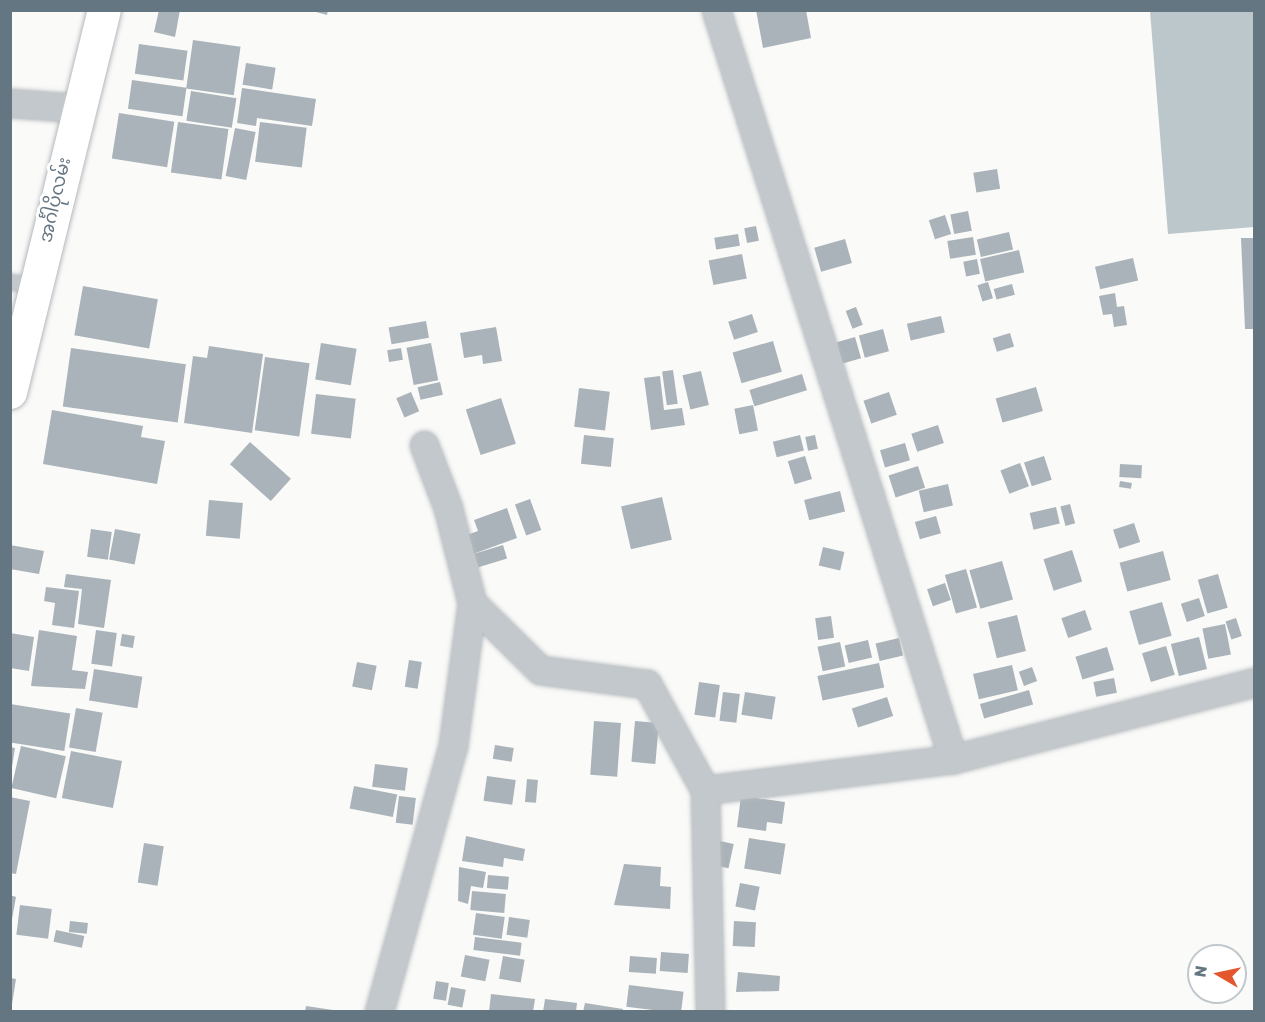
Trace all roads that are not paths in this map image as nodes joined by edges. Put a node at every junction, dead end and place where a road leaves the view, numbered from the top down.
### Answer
1 (104, 10) edge
2 (716, 10) edge
3 (10, 103) edge
4 (77, 108) junction
5 (23, 284) edge
6 (10, 392) edge
7 (424, 445) dead end
8 (472, 603) junction
9 (1254, 682) edge
10 (953, 759) junction
11 (705, 790) junction
12 (378, 1011) edge
13 (710, 1011) edge

1 - 4 main road, အင်္ဂါပိုလမ်း
2 - 10 street
3 - 4 street
4 - 5 main road, အင်္ဂါပိုလမ်း
5 - 6 main road, အင်္ဂါပိုလမ်း
7 - 8 street
8 - 11 street
8 - 12 street
9 - 10 street
10 - 11 street
11 - 13 street

